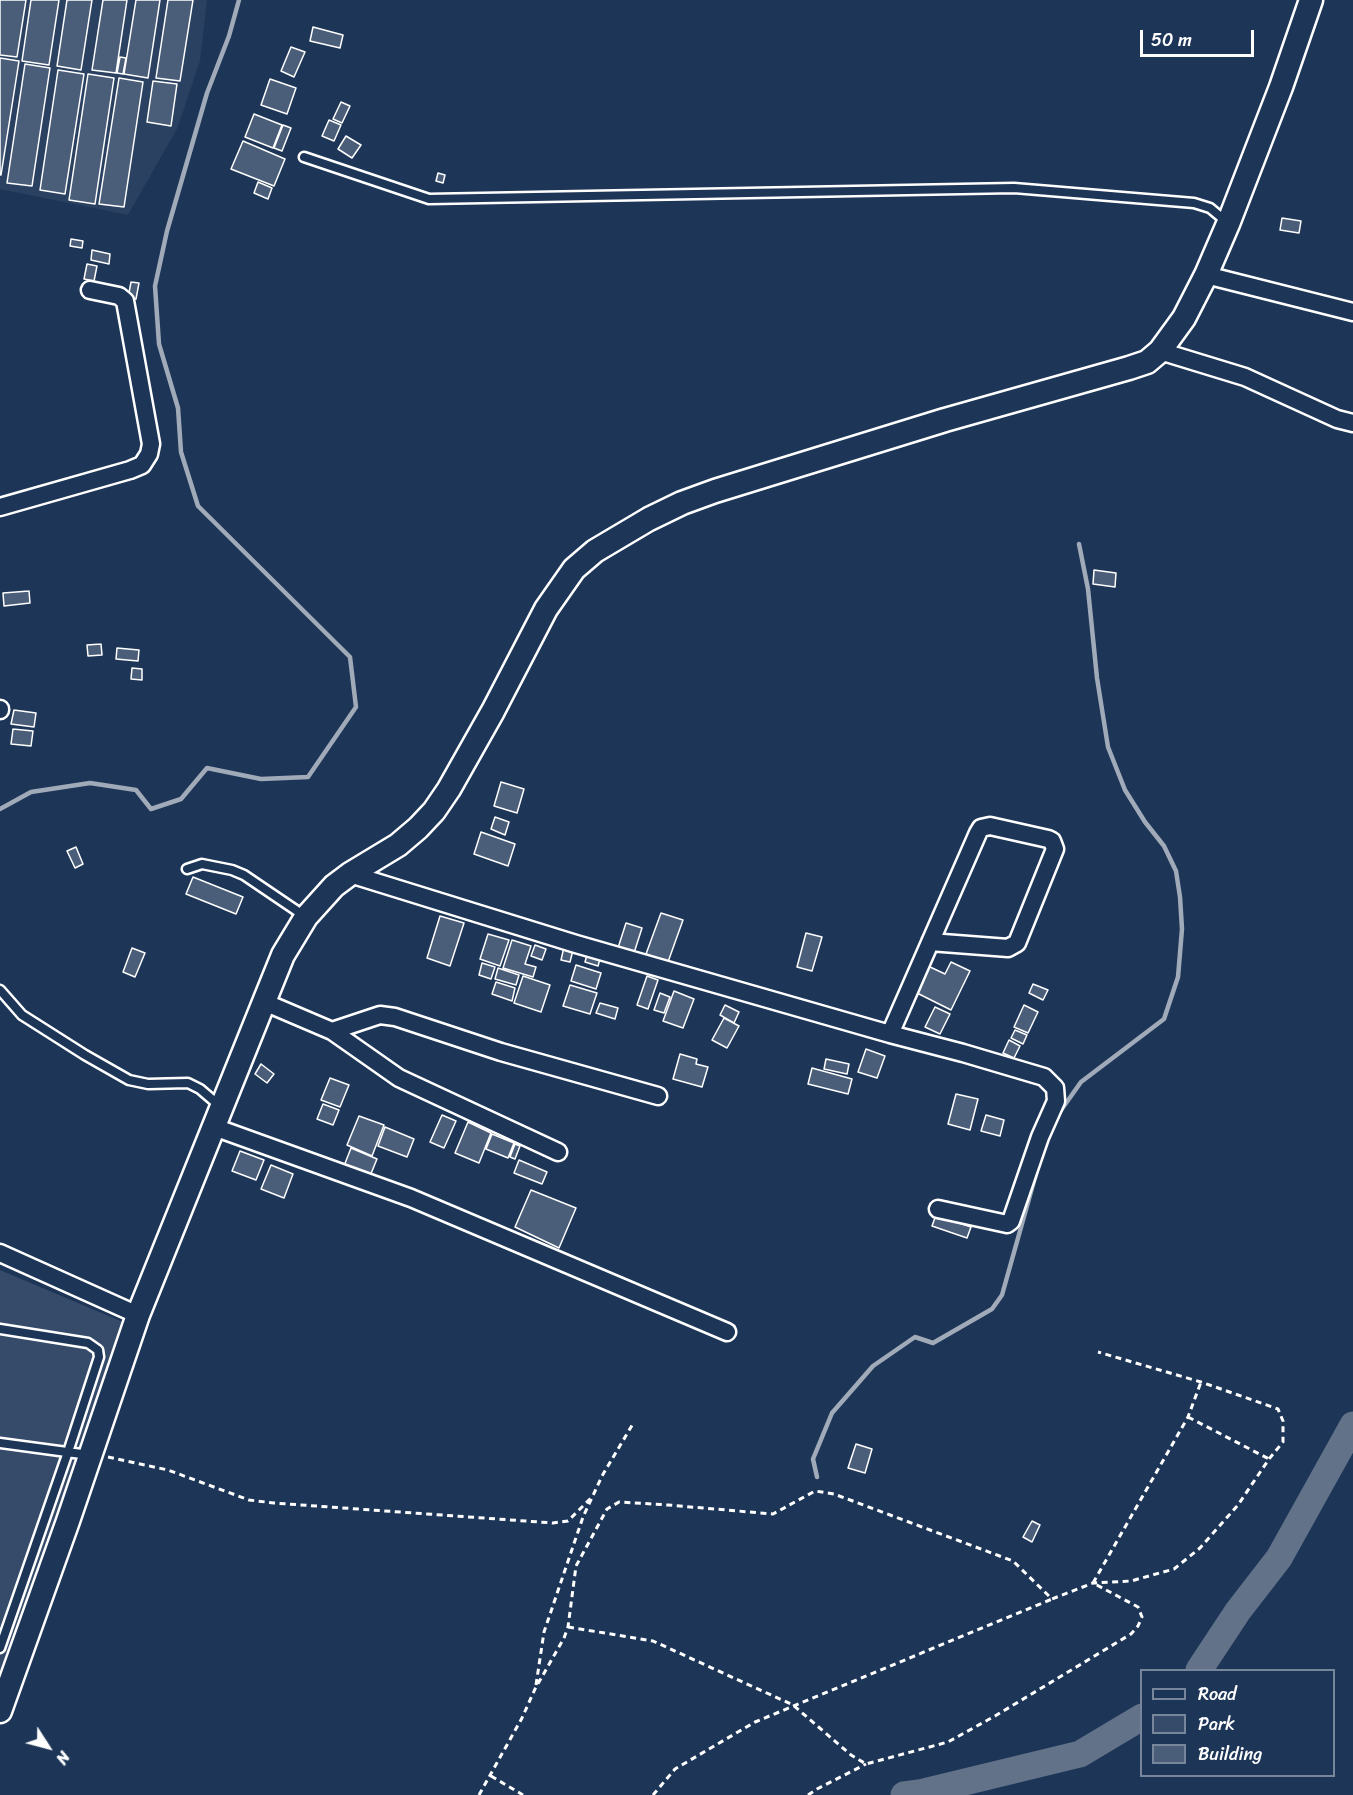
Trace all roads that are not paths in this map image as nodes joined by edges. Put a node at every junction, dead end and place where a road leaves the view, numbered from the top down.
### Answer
1 (1311, 0) edge
2 (304, 157) dead end
3 (1228, 224) junction
4 (1206, 275) junction
5 (90, 290) dead end
6 (1353, 312) edge
7 (1161, 351) junction
8 (1353, 423) edge
9 (0, 507) edge
10 (187, 869) dead end
11 (350, 874) junction
12 (306, 917) junction
13 (930, 942) junction
14 (0, 990) edge
15 (264, 1002) junction
16 (332, 1030) junction
17 (890, 1034) junction
18 (658, 1096) dead end
19 (218, 1117) junction
20 (558, 1152) dead end
21 (938, 1209) dead end
22 (0, 1253) edge
23 (138, 1315) junction
24 (0, 1329) edge
25 (727, 1332) dead end
26 (0, 1443) edge
27 (68, 1452) junction
28 (91, 1455) junction
29 (0, 1648) edge
30 (0, 1711) edge

1 - 3 street
2 - 3 lane
3 - 4 street
4 - 6 street
4 - 7 street
5 - 9 street
7 - 8 street
7 - 11 street
10 - 12 lane
11 - 12 street
11 - 17 street
12 - 15 street
13 - 13 street
13 - 17 street
14 - 19 lane
15 - 16 street
15 - 19 street
16 - 18 street
16 - 20 street
17 - 21 street
19 - 23 street
19 - 25 street
22 - 23 street
23 - 28 street
24 - 27 lane
26 - 27 lane
27 - 28 lane
27 - 29 lane
28 - 30 street

